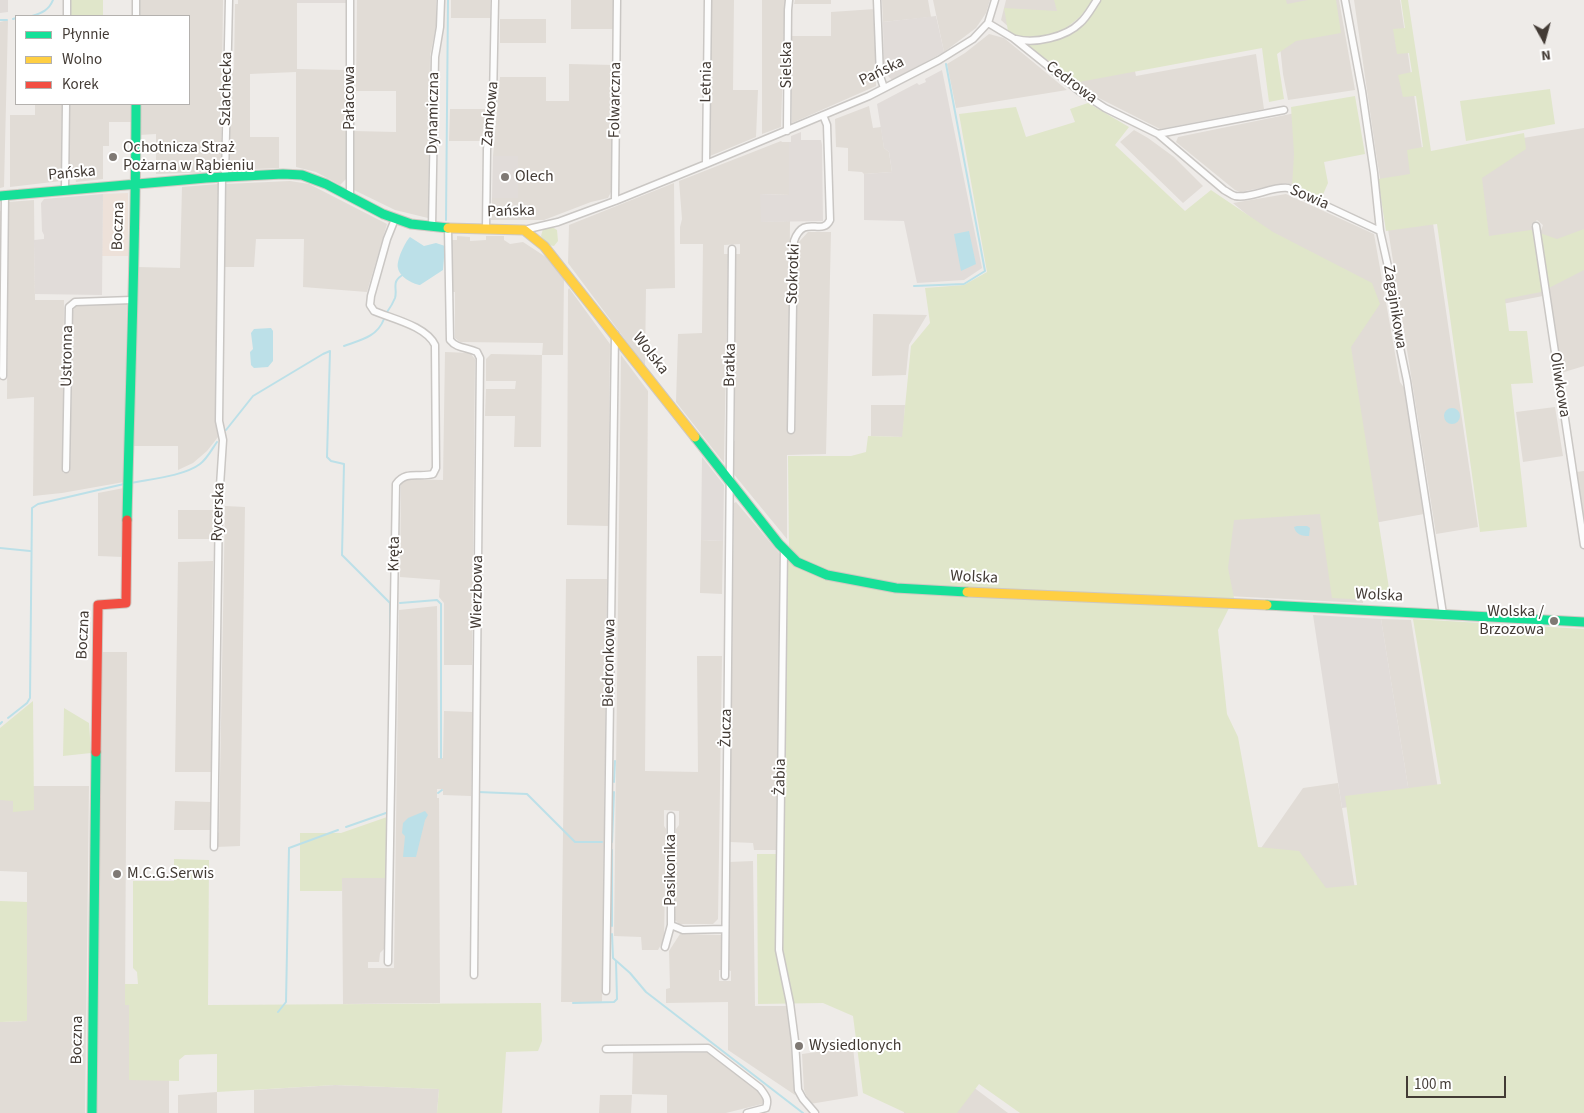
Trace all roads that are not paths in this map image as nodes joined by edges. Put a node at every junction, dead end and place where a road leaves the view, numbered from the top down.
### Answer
1 (67, 0) edge
2 (136, 0) edge
3 (229, 0) edge
4 (350, 0) edge
5 (441, 0) edge
6 (495, 0) edge
7 (617, 0) edge
8 (708, 0) edge
9 (789, 0) edge
10 (877, 0) edge
11 (995, 0) edge
12 (1097, 0) edge
13 (1345, 0) edge
14 (67, 15) edge
15 (136, 15) edge
16 (988, 23) junction
17 (1013, 38) junction
18 (884, 88) junction
19 (66, 105) edge
20 (136, 105) edge
21 (1284, 110) dead end
22 (823, 115) junction
23 (787, 131) junction
24 (1158, 134) junction
25 (706, 164) junction
26 (224, 177) junction
27 (136, 184) junction
28 (65, 189) junction
29 (2, 195) edge
30 (1234, 196) joint
31 (350, 197) junction
32 (615, 201) junction
33 (395, 219) junction
34 (1536, 226) dead end
35 (432, 227) junction
36 (448, 228) junction
37 (486, 228) junction
38 (524, 230) junction
39 (1380, 231) junction
40 (732, 249) dead end
41 (132, 300) junction
42 (615, 334) junction
43 (4, 376) dead end
44 (792, 430) dead end
45 (66, 469) dead end
46 (730, 481) junction
47 (1584, 545) edge
48 (784, 549) junction
49 (1443, 614) junction
50 (1584, 622) edge
51 (671, 816) dead end
52 (214, 847) dead end
53 (671, 925) junction
54 (725, 929) junction
55 (665, 948) dead end
56 (388, 962) dead end
57 (474, 975) dead end
58 (725, 976) dead end
59 (606, 991) dead end
60 (606, 1049) dead end
61 (92, 1113) edge
62 (747, 1113) edge
63 (815, 1113) edge

1 - 14 street
2 - 15 street
3 - 26 street, Szlachecka
4 - 31 street, Pałacowa
5 - 35 street, Dynamiczna
6 - 37 street, Zamkowa
7 - 32 street, Folwarczna
8 - 25 street, Letnia
9 - 23 street, Sielska
10 - 18 street
11 - 16 street
12 - 17 street
13 - 39 street, Zagajnikowa
16 - 17 street, Cedrowa
16 - 18 street, Pańska
17 - 24 street, Cedrowa
18 - 22 street, Pańska
19 - 28 street
20 - 27 street, Boczna
21 - 24 street
22 - 23 street, Pańska
22 - 44 street, Stokrotki
23 - 25 street, Pańska
24 - 30 street, Cedrowa
25 - 32 street, Pańska
26 - 27 street, Pańska
26 - 31 street, Pańska
26 - 52 street, Rycerska
27 - 28 street, Pańska
27 - 41 street, Boczna
28 - 29 street, Pańska
29 - 43 street
30 - 39 street, Sowia
31 - 33 street, Pańska
32 - 38 street, Pańska
33 - 35 street, Pańska
33 - 56 street, Kręta
34 - 47 street, Oliwkowa
35 - 36 street, Pańska
36 - 37 street, Pańska
36 - 57 street, Wierzbowa
37 - 38 street, Pańska
38 - 42 street, Wolska
39 - 49 street, Zagajnikowa
40 - 46 street, Bratka
41 - 45 street, Ustronna
41 - 61 street, Boczna
42 - 46 street, Wolska
42 - 59 street, Biedronkowa
46 - 48 street, Wolska
46 - 54 street, Żucza
48 - 49 street, Wolska
48 - 63 street, Żabia
49 - 50 street, Wolska
51 - 53 street, Pasikonika
53 - 54 street, Pasikonika
53 - 55 street, Pasikonika
54 - 58 street, Żucza
60 - 62 street

